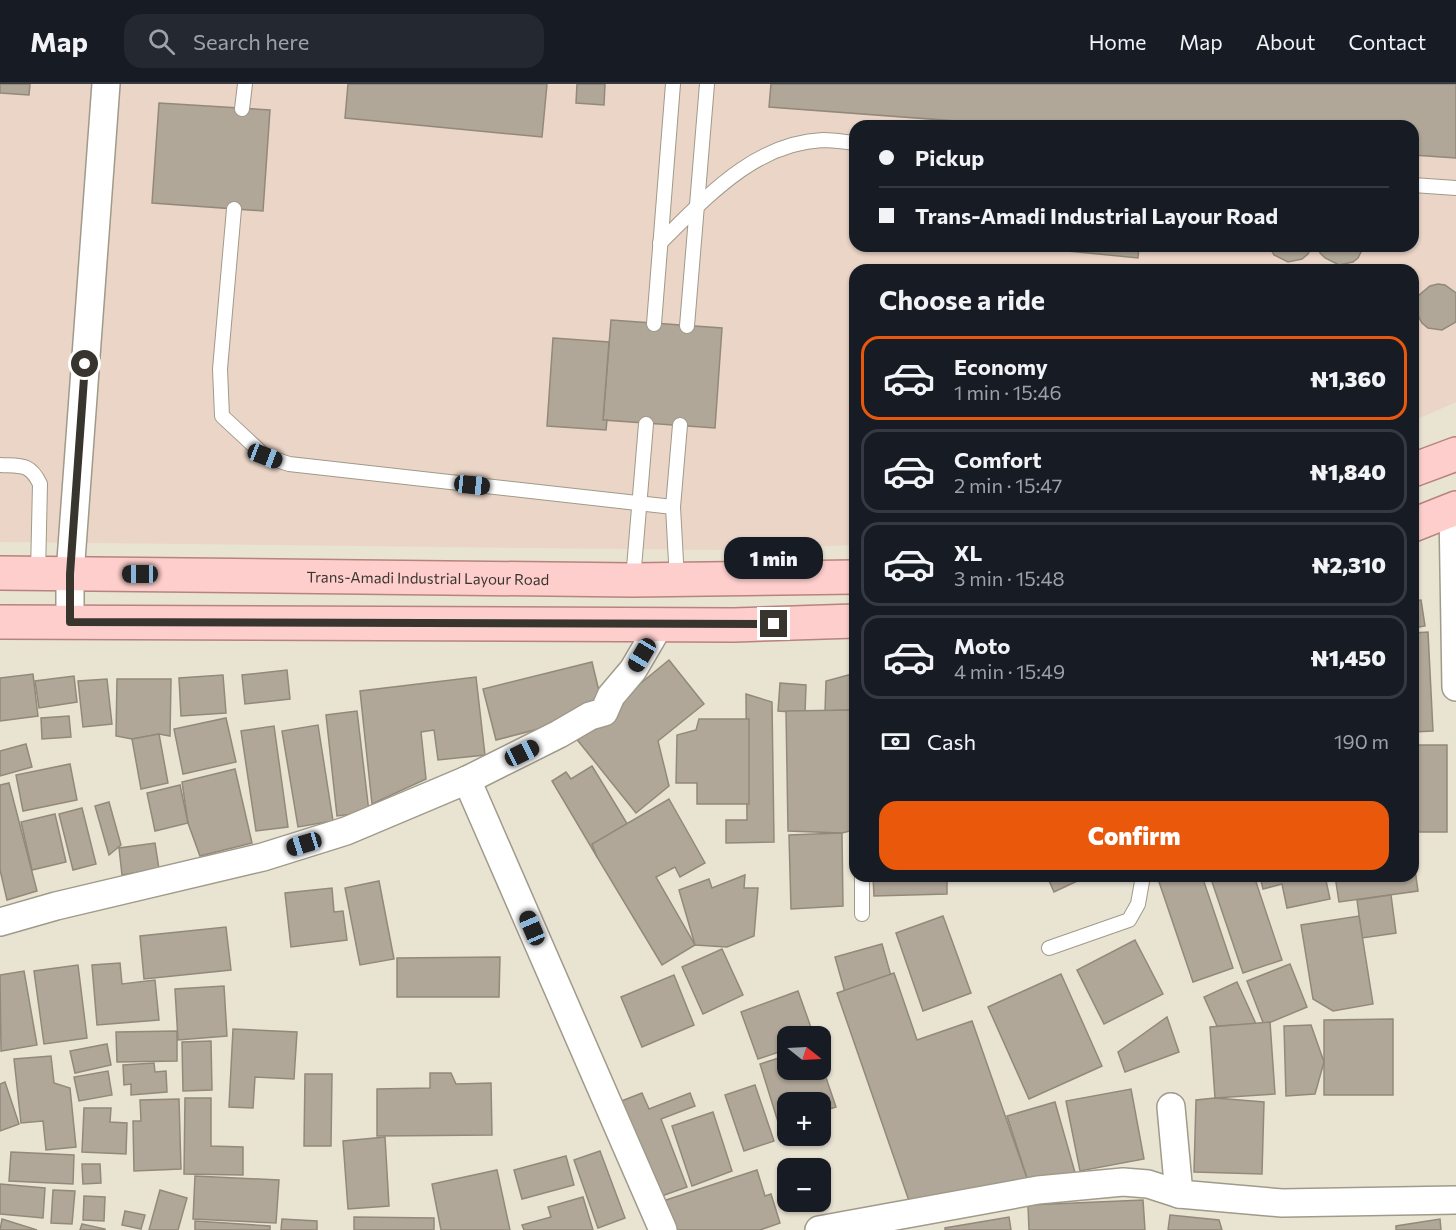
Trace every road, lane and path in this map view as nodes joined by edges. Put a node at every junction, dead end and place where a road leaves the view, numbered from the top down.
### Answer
1 (106, 84) edge
2 (244, 84) edge
3 (673, 84) edge
4 (707, 84) edge
5 (242, 109) dead end
6 (849, 142) edge
7 (1419, 185) edge
8 (1456, 188) edge
9 (697, 207) junction
10 (234, 209) dead end
11 (660, 243) junction
12 (654, 324) dead end
13 (687, 326) dead end
14 (646, 423) dead end
15 (680, 425) dead end
16 (1456, 454) edge
17 (0, 465) edge
18 (1419, 469) edge
19 (640, 504) junction
20 (673, 507) junction
21 (1455, 509) edge
22 (1419, 523) edge
23 (1455, 564) edge
24 (0, 573) edge
25 (38, 573) junction
26 (70, 574) junction
27 (849, 577) edge
28 (633, 580) junction
29 (677, 580) junction
30 (849, 621) edge
31 (0, 622) edge
32 (70, 622) junction
33 (660, 624) junction
34 (1456, 687) edge
35 (467, 780) junction
36 (862, 882) edge
37 (1142, 882) edge
38 (862, 914) dead end
39 (0, 922) edge
40 (1049, 948) dead end
41 (1171, 1107) dead end
42 (1179, 1194) junction
43 (1456, 1200) edge
44 (663, 1230) edge
45 (819, 1230) edge

1 - 26 street
2 - 5 lane
3 - 11 lane
4 - 9 lane
6 - 9 lane
7 - 8 lane
9 - 11 lane
9 - 13 lane
10 - 19 lane
11 - 12 lane
14 - 19 lane
15 - 20 lane
16 - 18 main road
17 - 25 lane
19 - 20 lane
19 - 28 lane
20 - 29 lane
21 - 22 main road
21 - 23 street
23 - 34 street
24 - 25 main road, Trans-Amadi Industrial Layour Road
25 - 26 main road, Trans-Amadi Industrial Layour Road
26 - 28 main road, Trans-Amadi Industrial Layour Road
26 - 32 street
27 - 29 main road, Trans-Amadi Industrial Layour Road
28 - 29 main road, Trans-Amadi Industrial Layour Road
30 - 33 main road
31 - 32 main road
32 - 33 main road
33 - 35 street
35 - 39 street
35 - 44 street
36 - 38 lane
37 - 40 lane
41 - 42 street
42 - 43 street
42 - 45 street

